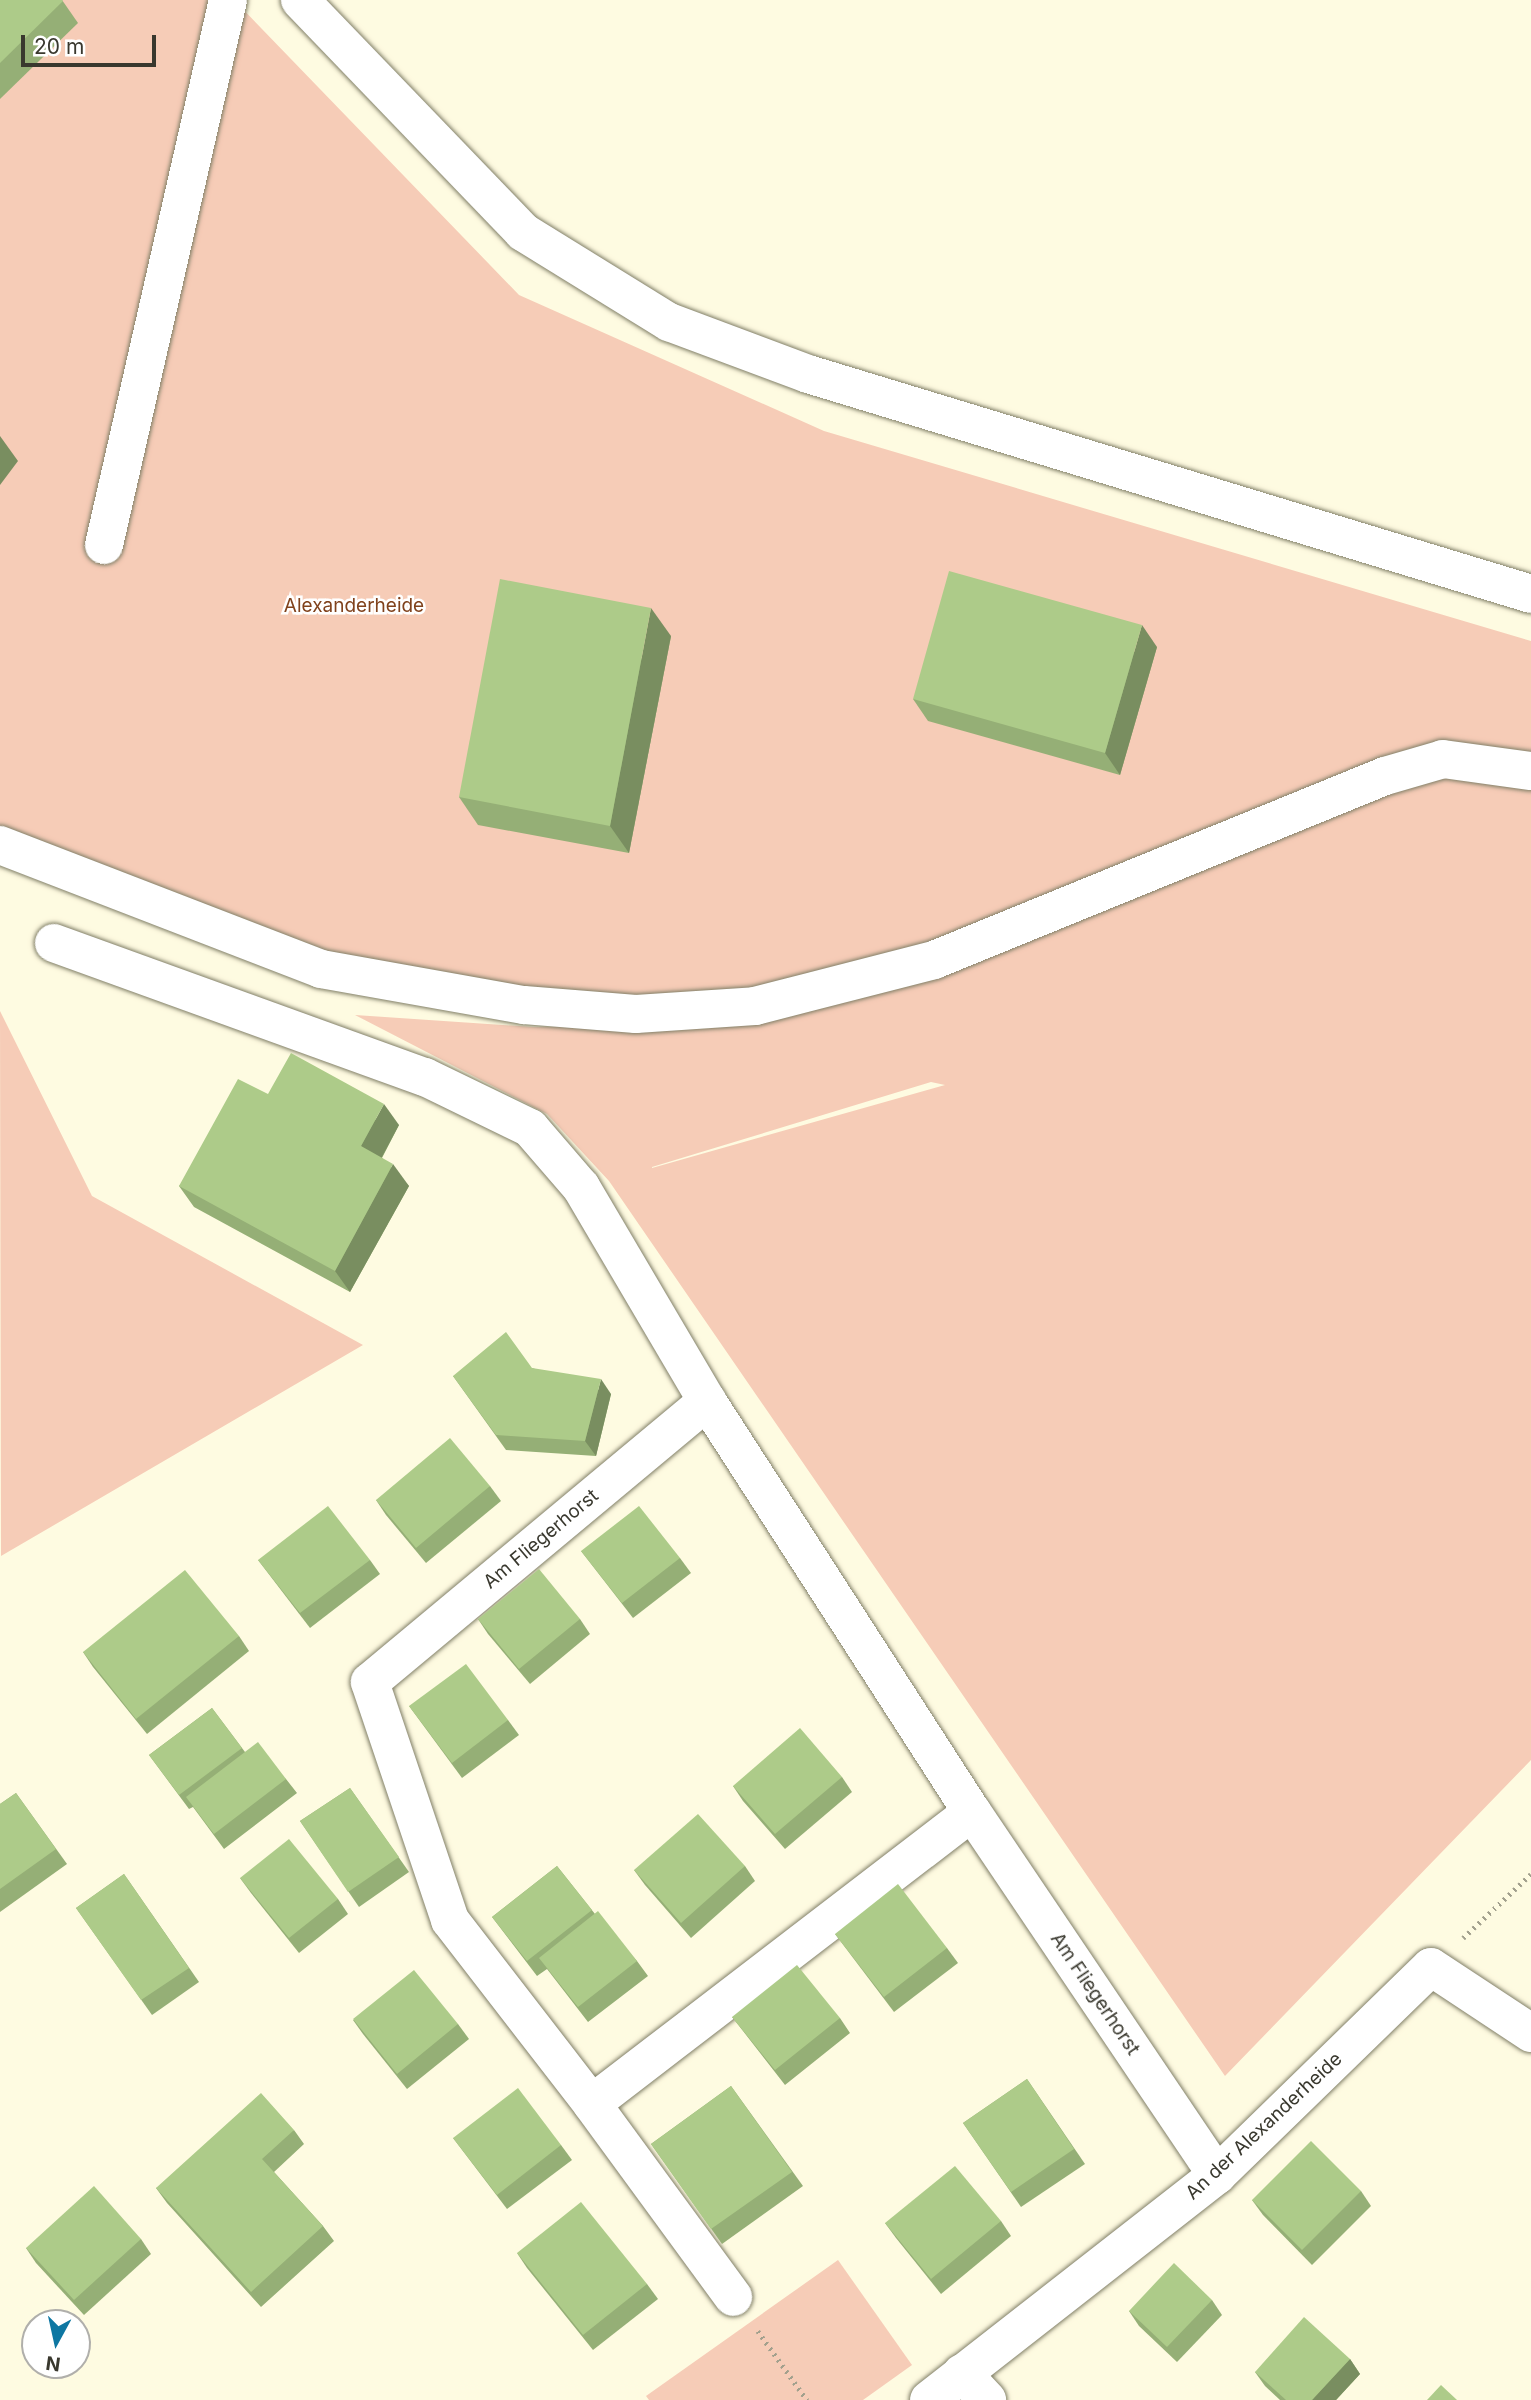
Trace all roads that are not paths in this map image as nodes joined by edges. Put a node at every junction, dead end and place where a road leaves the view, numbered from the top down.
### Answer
1 (228, 0) edge
2 (300, 0) edge
3 (104, 545) dead end
4 (1531, 594) edge
5 (1531, 771) edge
6 (0, 845) edge
7 (54, 943) dead end
8 (707, 1401) junction
9 (972, 1812) junction
10 (1531, 2033) edge
11 (592, 2104) junction
12 (1217, 2175) junction
13 (733, 2297) road end
14 (975, 2387) edge
15 (929, 2400) edge

1 - 3 street
2 - 4 street
5 - 6 street
7 - 8 street
8 - 9 street, Am Fliegerhorst
8 - 11 street, Am Fliegerhorst
9 - 11 street
9 - 12 street, Am Fliegerhorst
10 - 12 street, An der Alexanderheide
11 - 13 street, Am Fliegerhorst
12 - 14 street, An der Alexanderheide
14 - 15 street, An der Alexanderheide

